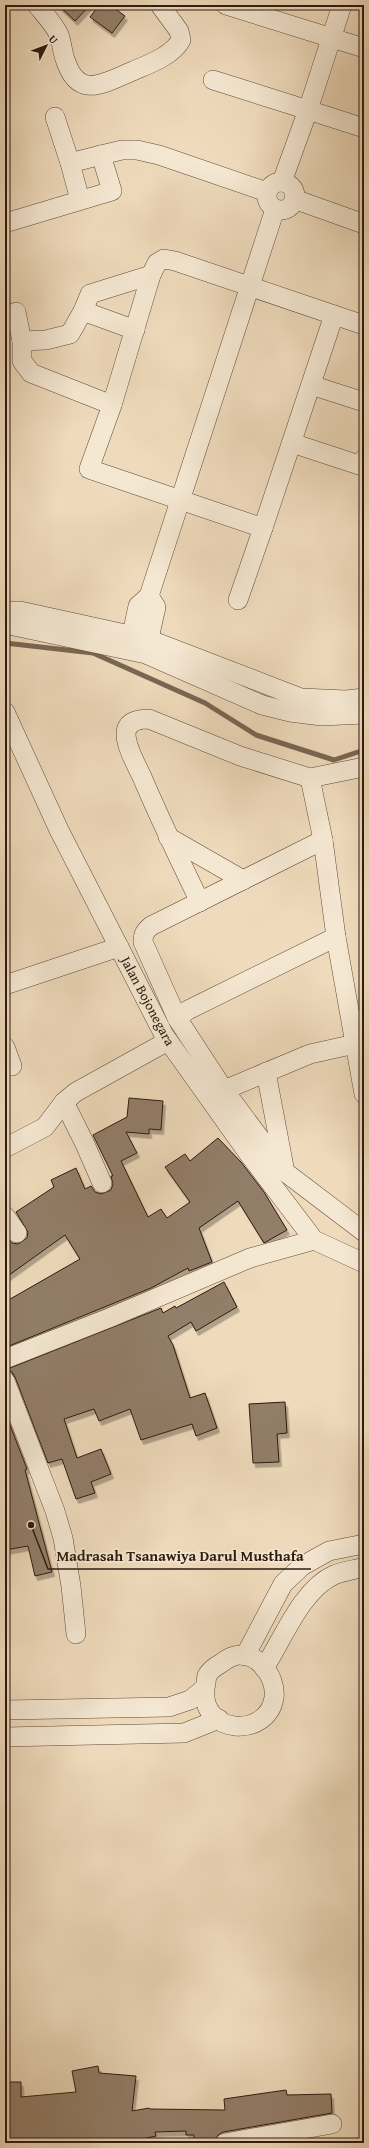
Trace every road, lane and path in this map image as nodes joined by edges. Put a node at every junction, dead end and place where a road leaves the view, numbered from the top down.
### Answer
1 (37, 5) edge
2 (160, 5) edge
3 (226, 5) edge
4 (342, 5) edge
5 (330, 37) junction
6 (364, 48) edge
7 (213, 80) dead end
8 (308, 110) junction
9 (55, 117) dead end
10 (364, 128) edge
11 (100, 155) junction
12 (70, 163) junction
13 (282, 182) junction
14 (267, 192) junction
15 (294, 199) junction
16 (80, 200) junction
17 (275, 209) junction
18 (5, 223) edge
19 (364, 224) edge
20 (151, 275) junction
21 (250, 287) junction
22 (83, 311) junction
23 (16, 312) dead end
24 (334, 314) junction
25 (364, 325) edge
26 (135, 330) junction
27 (22, 341) junction
28 (311, 385) junction
29 (364, 402) edge
30 (112, 405) junction
31 (292, 443) junction
32 (364, 459) edge
33 (180, 501) junction
34 (263, 528) junction
35 (238, 600) dead end
36 (5, 614) edge
37 (5, 619) edge
38 (139, 644) junction
39 (364, 698) edge
40 (323, 708) junction
41 (5, 712) edge
42 (364, 714) edge
43 (364, 767) edge
44 (310, 778) junction
45 (168, 837) junction
46 (323, 840) junction
47 (243, 880) junction
48 (200, 902) junction
49 (336, 937) junction
50 (119, 947) junction
51 (5, 985) edge
52 (177, 1018) junction
53 (168, 1041) junction
54 (359, 1043) edge
55 (5, 1047) edge
56 (12, 1066) dead end
57 (266, 1072) junction
58 (224, 1090) junction
59 (364, 1094) edge
60 (64, 1102) junction
61 (5, 1148) edge
62 (285, 1172) junction
63 (102, 1184) dead end
64 (5, 1216) edge
65 (364, 1232) edge
66 (17, 1233) dead end
67 (314, 1240) junction
68 (364, 1263) edge
69 (5, 1359) edge
70 (5, 1381) edge
71 (364, 1544) edge
72 (364, 1568) edge
73 (76, 1634) dead end
74 (245, 1656) junction
75 (264, 1668) junction
76 (205, 1688) junction
77 (5, 1710) edge
78 (219, 1719) junction
79 (5, 1736) edge
80 (332, 2124) dead end
81 (225, 2143) edge

1 - 2 street
3 - 5 street
4 - 5 street
5 - 6 street
5 - 8 street
7 - 8 street
8 - 10 street
8 - 13 street
9 - 12 street
11 - 12 street
11 - 14 street
11 - 16 street
12 - 16 street
13 - 14 street
13 - 15 street
14 - 17 street
15 - 17 street
15 - 19 street
16 - 18 street
17 - 21 street
20 - 21 street
20 - 22 street
20 - 26 street
21 - 24 street
21 - 33 street
22 - 26 street
22 - 27 street
23 - 27 street
24 - 25 street
24 - 28 street
26 - 30 street
27 - 30 street
28 - 29 street
28 - 31 street
30 - 33 street
31 - 32 street
31 - 34 street
33 - 34 street
33 - 38 street
34 - 35 street
36 - 38 street
37 - 38 street
38 - 40 street
39 - 40 street
40 - 42 street
41 - 50 street, Jalan Bojonegara
43 - 44 street
44 - 45 street
44 - 46 street
45 - 47 street
45 - 48 street
46 - 47 street
46 - 49 street
47 - 48 street
48 - 52 street
49 - 52 street
49 - 54 street
50 - 51 street
50 - 53 street, Jalan Bojonegara
52 - 58 street
53 - 60 street
53 - 67 street, Jalan Bojonegara
54 - 57 street
54 - 59 street
55 - 56 street
57 - 58 street
57 - 62 street
58 - 62 street
60 - 61 street
60 - 63 street
62 - 65 street
64 - 66 street
67 - 68 street, Jalan Bojonegara
67 - 69 street
70 - 73 street
71 - 74 street
72 - 75 street
74 - 75 street
74 - 76 street
75 - 78 street
76 - 77 street
76 - 78 street
78 - 79 street
80 - 81 street

